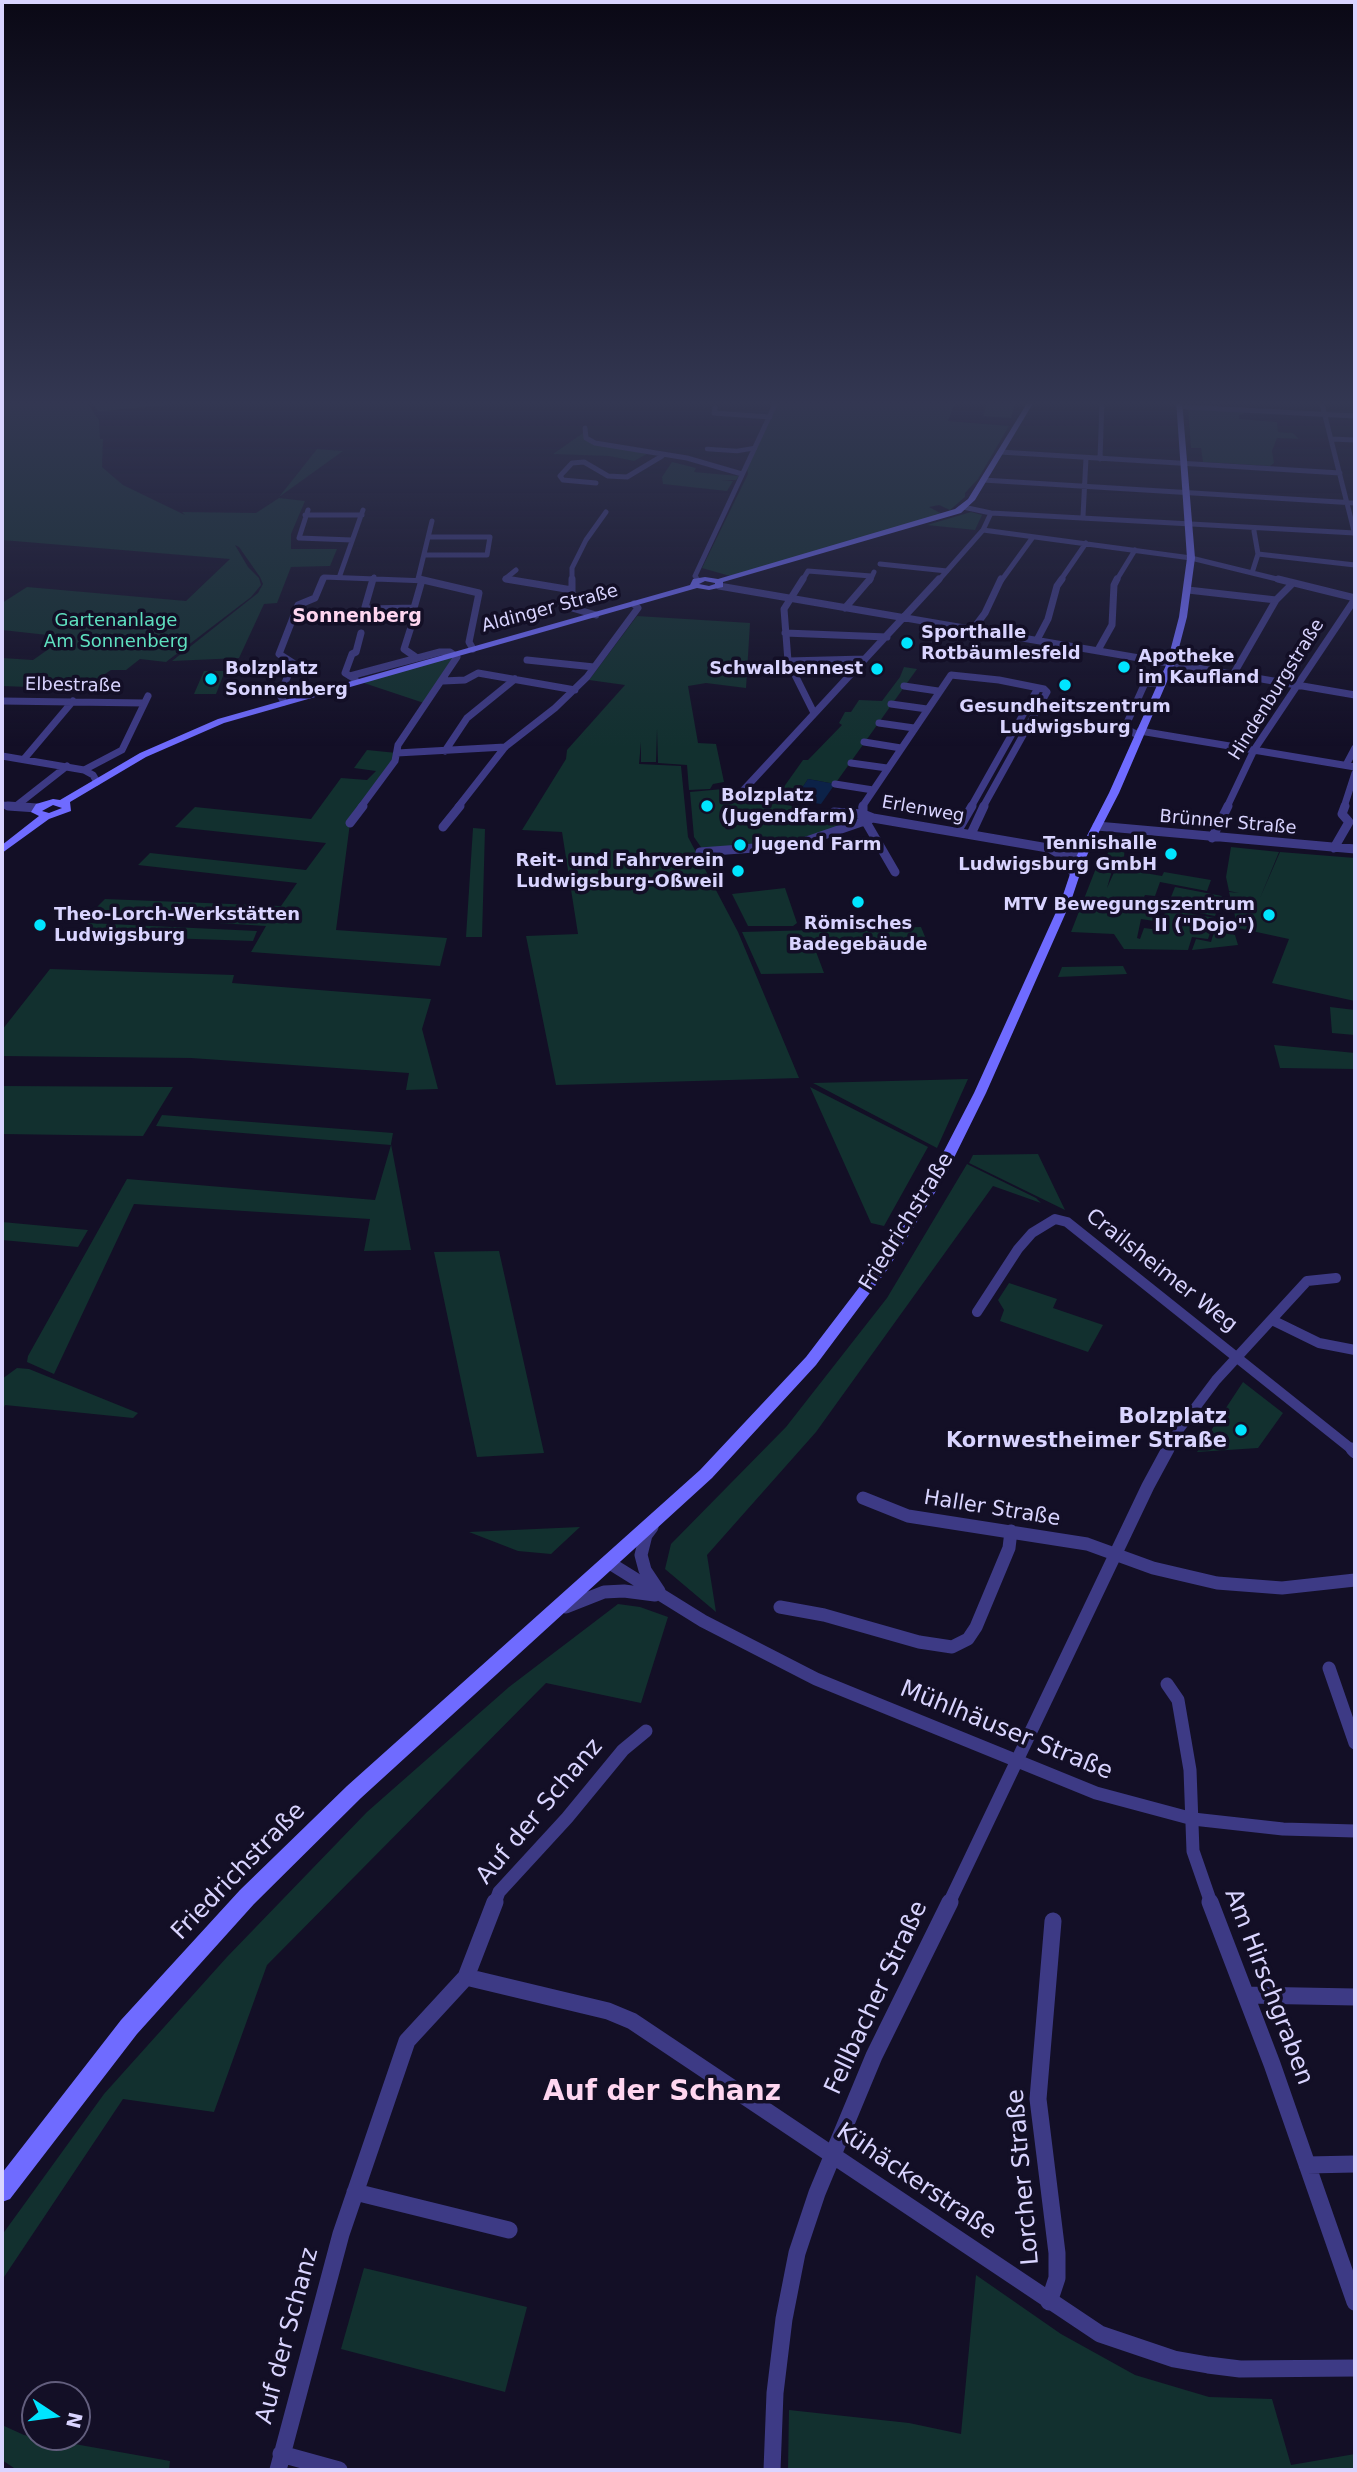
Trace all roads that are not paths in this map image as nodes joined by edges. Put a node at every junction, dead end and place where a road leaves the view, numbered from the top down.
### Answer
1 (305, 515) edge
2 (361, 515) edge
3 (604, 515) edge
4 (723, 515) edge
5 (945, 515) edge
6 (990, 515) edge
7 (1015, 515) edge
8 (1054, 515) edge
9 (1188, 515) edge
10 (1353, 515) edge
11 (1083, 516) joint
12 (432, 521) dead end
13 (1189, 525) junction
14 (983, 530) junction
15 (1254, 531) junction
16 (1355, 535) edge
17 (429, 537) junction
18 (1033, 537) junction
19 (352, 540) junction
20 (1086, 543) junction
21 (1135, 550) junction
22 (1258, 554) junction
23 (425, 555) junction
24 (1191, 558) junction
25 (1355, 565) edge
26 (516, 570) dead end
27 (947, 571) junction
28 (1252, 573) junction
29 (340, 575) junction
30 (872, 576) junction
31 (374, 577) junction
32 (420, 580) junction
33 (697, 583) junction
34 (718, 583) junction
35 (1293, 583) junction
36 (572, 590) junction
37 (1188, 590) junction
38 (1355, 598) edge
39 (792, 599) junction
40 (1276, 600) junction
41 (634, 604) junction
42 (845, 608) junction
43 (596, 615) junction
44 (905, 618) junction
45 (411, 627) dead end
46 (973, 629) junction
47 (361, 633) dead end
48 (785, 633) junction
49 (887, 637) junction
50 (1037, 640) junction
51 (473, 649) junction
52 (1098, 650) junction
53 (454, 654) junction
54 (418, 658) junction
55 (865, 659) junction
56 (527, 660) dead end
57 (788, 662) junction
58 (1171, 663) junction
59 (594, 667) junction
60 (1234, 673) junction
61 (354, 679) junction
62 (515, 679) junction
63 (443, 681) junction
64 (1161, 684) junction
65 (1298, 684) junction
66 (904, 686) dead end
67 (1038, 688) junction
68 (575, 690) junction
69 (939, 691) junction
70 (1355, 695) edge
71 (2, 701) edge
72 (74, 701) junction
73 (284, 702) junction
74 (891, 704) dead end
75 (927, 709) junction
76 (814, 713) junction
77 (1019, 720) junction
78 (1030, 722) junction
79 (879, 723) dead end
80 (914, 728) junction
81 (1139, 733) junction
82 (864, 742) dead end
83 (505, 747) junction
84 (901, 748) junction
85 (1355, 748) edge
86 (1254, 750) junction
87 (445, 751) junction
88 (397, 753) junction
89 (2, 756) edge
90 (24, 759) junction
91 (850, 763) dead end
92 (67, 766) junction
93 (1351, 766) edge
94 (887, 768) junction
95 (84, 770) junction
96 (1355, 773) edge
97 (987, 776) junction
98 (999, 779) junction
99 (97, 782) junction
100 (835, 783) dead end
101 (873, 790) junction
102 (738, 796) dead end
103 (62, 803) junction
104 (2, 805) edge
105 (16, 806) junction
106 (37, 808) junction
107 (834, 812) dead end
108 (46, 816) junction
109 (867, 818) junction
110 (350, 823) dead end
111 (1097, 826) junction
112 (443, 827) dead end
113 (957, 832) junction
114 (971, 834) junction
115 (1212, 838) junction
116 (1049, 848) junction
117 (1334, 848) junction
118 (1355, 849) edge
119 (2, 850) edge
120 (700, 852) dead end
121 (1083, 854) junction
122 (895, 872) dead end
123 (1074, 874) junction
124 (1336, 1278) dead end
125 (977, 1312) dead end
126 (1272, 1320) junction
127 (1355, 1350) edge
128 (1238, 1356) junction
129 (1355, 1452) edge
130 (863, 1498) dead end
131 (659, 1518) junction
132 (1012, 1531) junction
133 (1116, 1556) junction
134 (608, 1562) junction
135 (1355, 1580) edge
136 (663, 1596) junction
137 (780, 1607) dead end
138 (545, 1619) junction
139 (1329, 1668) dead end
140 (1167, 1684) dead end
141 (646, 1731) dead end
142 (1355, 1742) edge
143 (1018, 1762) junction
144 (1193, 1819) junction
145 (1355, 1830) edge
146 (1053, 1921) dead end
147 (466, 1978) junction
148 (1247, 1995) junction
149 (1355, 1997) edge
150 (833, 2156) junction
151 (1355, 2164) edge
152 (1307, 2165) junction
153 (2, 2191) edge
154 (355, 2192) junction
155 (509, 2230) dead end
156 (1049, 2302) junction
157 (1355, 2302) edge
158 (1355, 2368) edge
159 (280, 2462) edge
160 (339, 2470) edge
161 (772, 2470) edge

1 - 19 street
2 - 19 street
3 - 36 street
4 - 33 street
5 - 34 main road
6 - 14 street
7 - 13 street
8 - 11 street
9 - 13 main road, Friedrichstraße
10 - 16 street
11 - 13 street
12 - 17 street
13 - 15 street
13 - 16 street
13 - 24 main road, Friedrichstraße
14 - 18 street
14 - 27 street
15 - 16 street
15 - 22 street
17 - 23 street
17 - 23 street
18 - 20 street
18 - 46 street
19 - 29 street
20 - 21 street
20 - 50 street
21 - 24 street
21 - 52 street
22 - 25 street
22 - 28 street
23 - 32 street
24 - 28 street
24 - 37 main road, Friedrichstraße
26 - 36 street
27 - 30 street
27 - 44 street
28 - 35 street
29 - 31 street
29 - 73 street
30 - 39 street
30 - 42 street
31 - 32 street
31 - 32 street
32 - 51 street
33 - 34 main road, Aldinger Straße
33 - 41 main road, Aldinger Straße
34 - 39 street
35 - 38 street
35 - 40 street
36 - 43 street
37 - 40 street
37 - 58 main road, Friedrichstraße
38 - 65 street, Hindenburgstraße
39 - 42 street
39 - 48 street
40 - 60 street
41 - 43 main road, Aldinger Straße
41 - 59 street
42 - 44 street
43 - 51 main road, Aldinger Straße
44 - 46 street
44 - 49 street
45 - 54 street
46 - 50 street
47 - 61 street
48 - 49 street
48 - 57 street
49 - 55 street
50 - 52 street
51 - 53 main road, Aldinger Straße
52 - 58 street
53 - 54 street, Aldinger Straße
53 - 61 main road, Aldinger Straße
53 - 63 street
54 - 61 street, Aldinger Straße
55 - 57 street
55 - 76 street
56 - 59 street
57 - 76 street
58 - 60 street
58 - 64 main road, Friedrichstraße
59 - 68 street
60 - 65 street
61 - 73 main road, Aldinger Straße
62 - 63 street
62 - 68 street
62 - 87 street
63 - 88 street
64 - 81 main road, Friedrichstraße
64 - 81 street
65 - 70 street
65 - 86 street, Hindenburgstraße
66 - 69 street
67 - 69 street
67 - 77 street
67 - 78 street
68 - 83 street
69 - 75 street
71 - 72 street, Elbestraße
72 - 90 street
72 - 95 street, Elbestraße
73 - 99 main road, Aldinger Straße
74 - 75 street
75 - 80 street
76 - 102 street
77 - 78 street
77 - 97 street
78 - 98 street
79 - 80 street
80 - 84 street
81 - 86 street
81 - 111 main road, Friedrichstraße
82 - 84 street
83 - 87 street
83 - 112 street
84 - 94 street
85 - 93 street
86 - 93 street
86 - 115 street, Hindenburgstraße
87 - 88 street
88 - 110 street
89 - 90 street
90 - 92 street
91 - 94 street
92 - 95 street
92 - 105 street
94 - 101 street
95 - 99 street
96 - 117 street
97 - 98 street
97 - 113 street
98 - 114 street
99 - 103 main road, Aldinger Straße
100 - 101 street
101 - 109 street
103 - 106 main road
103 - 108 main road
104 - 105 street
105 - 106 street
106 - 108 main road
107 - 109 street, Erlenweg
108 - 119 main road
109 - 113 street, Erlenweg
109 - 120 street
109 - 122 street
111 - 115 street, Brünner Straße
111 - 121 main road, Friedrichstraße
113 - 114 street, Erlenweg
114 - 116 street, Erlenweg
115 - 117 street, Brünner Straße
116 - 121 street, Erlenweg
116 - 123 street
117 - 118 street, Brünner Straße
121 - 123 main road, Friedrichstraße
123 - 131 main road, Friedrichstraße
124 - 126 street, Fellbacher Straße
125 - 128 street, Crailsheimer Weg
126 - 127 street
126 - 128 street, Fellbacher Straße
128 - 129 street
128 - 133 street, Fellbacher Straße
130 - 132 street, Haller Straße
131 - 134 main road, Friedrichstraße
131 - 136 street, Mühlhäuser Straße
132 - 133 street, Haller Straße
132 - 137 street
133 - 135 street, Haller Straße
133 - 143 street, Fellbacher Straße
134 - 136 street, Mühlhäuser Straße
134 - 138 main road, Friedrichstraße
136 - 138 street, Friedrichstraße
136 - 143 street, Mühlhäuser Straße
138 - 153 main road, Friedrichstraße
139 - 142 street
140 - 144 street, Am Hirschgraben
141 - 147 street, Auf der Schanz
143 - 144 street, Mühlhäuser Straße
143 - 150 street, Fellbacher Straße
144 - 145 street, Mühlhäuser Straße
144 - 148 street, Am Hirschgraben
146 - 156 street, Lorcher Straße
147 - 150 street, Kühäckerstraße
147 - 154 street, Auf der Schanz
148 - 149 street
148 - 152 street, Am Hirschgraben
150 - 156 street, Kühäckerstraße
150 - 161 street, Fellbacher Straße
151 - 152 street
152 - 157 street, Am Hirschgraben
154 - 155 street
154 - 159 street, Auf der Schanz
156 - 158 street, Kühäckerstraße
159 - 160 street, Auf der Schanz

